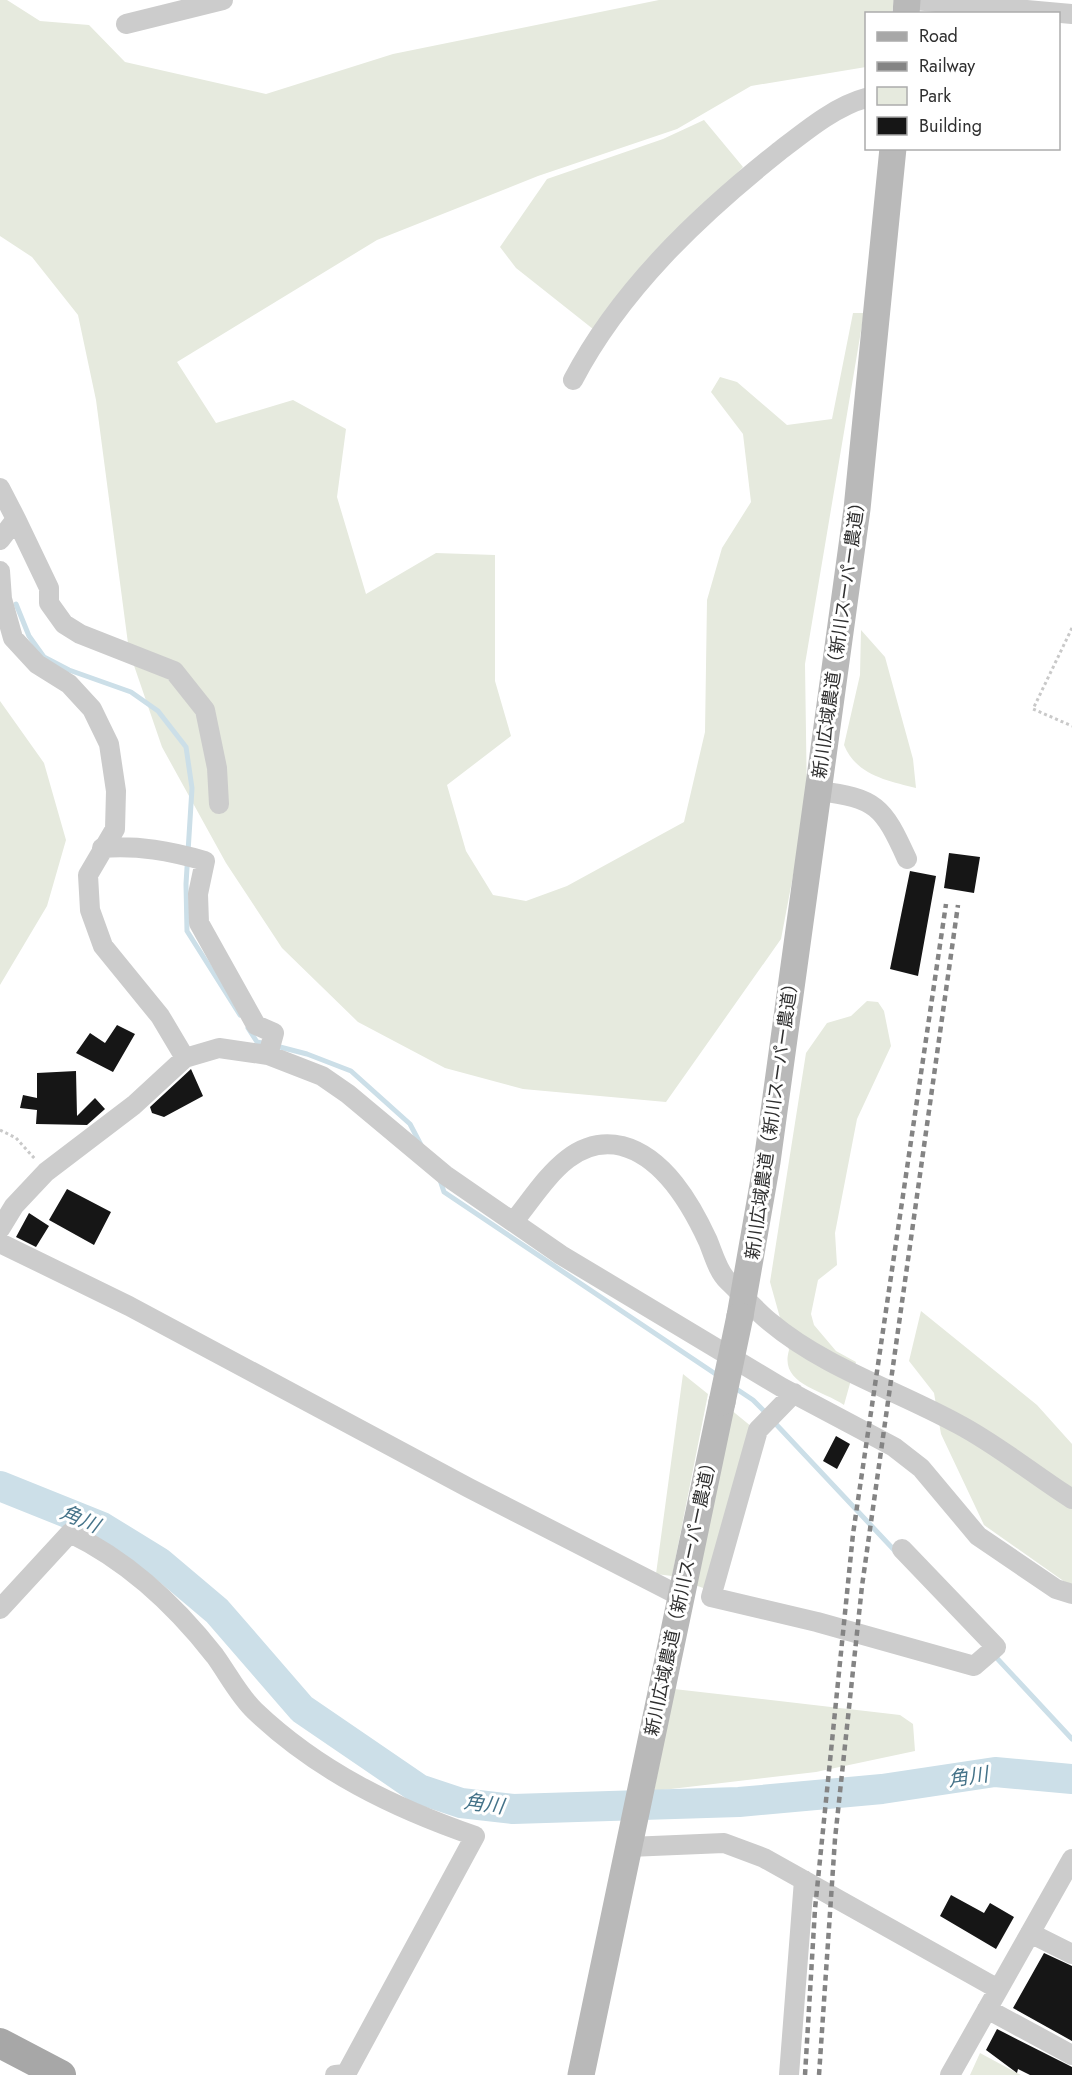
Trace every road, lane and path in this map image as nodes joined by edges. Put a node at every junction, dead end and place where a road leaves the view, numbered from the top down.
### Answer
1 (223, 0) edge
2 (914, 0) edge
3 (1049, 12) edge
4 (126, 24) dead end
5 (865, 99) edge
6 (892, 150) edge
7 (573, 380) dead end
8 (0, 488) edge
9 (16, 519) junction
10 (0, 540) edge
11 (0, 571) edge
12 (1072, 628) edge
13 (1072, 726) edge
14 (818, 790) junction
15 (219, 804) dead end
16 (102, 848) junction
17 (907, 859) dead end
18 (268, 1054) junction
19 (185, 1058) junction
20 (0, 1130) edge
21 (46, 1172) junction
22 (514, 1221) junction
23 (0, 1229) edge
24 (0, 1244) edge
25 (742, 1306) junction
26 (794, 1393) junction
27 (1072, 1499) edge
28 (902, 1549) dead end
29 (1072, 1594) edge
30 (682, 1597) junction
31 (0, 1609) edge
32 (630, 1841) junction
33 (1072, 1859) edge
34 (804, 1880) junction
35 (1030, 1933) junction
36 (1072, 1954) edge
37 (998, 1989) junction
38 (987, 2009) junction
39 (0, 2043) edge
40 (1072, 2055) edge
41 (61, 2075) edge
42 (335, 2075) edge
43 (581, 2075) edge
44 (789, 2075) edge
45 (950, 2075) edge

1 - 4 street
2 - 3 street
5 - 7 street
6 - 14 street, 新川広域農道（新川スーパー農道）
8 - 9 street
9 - 10 street
9 - 15 street
11 - 16 street
12 - 13 path
14 - 17 street
14 - 25 street, 新川広域農道（新川スーパー農道）
16 - 18 street
16 - 19 street
18 - 19 street
18 - 22 street
19 - 21 street
20 - 21 path
21 - 23 street
22 - 25 street
22 - 26 street
24 - 30 street
25 - 27 street
25 - 30 street, 新川広域農道（新川スーパー農道）, bridge
26 - 28 street
26 - 29 street
30 - 32 street, 新川広域農道（新川スーパー農道）
31 - 42 street
32 - 34 street
32 - 43 street, 新川広域農道（新川スーパー農道）
33 - 35 street
34 - 37 street
34 - 44 street
35 - 36 street
35 - 37 street
37 - 38 street
38 - 40 street
38 - 45 street
39 - 41 main road

